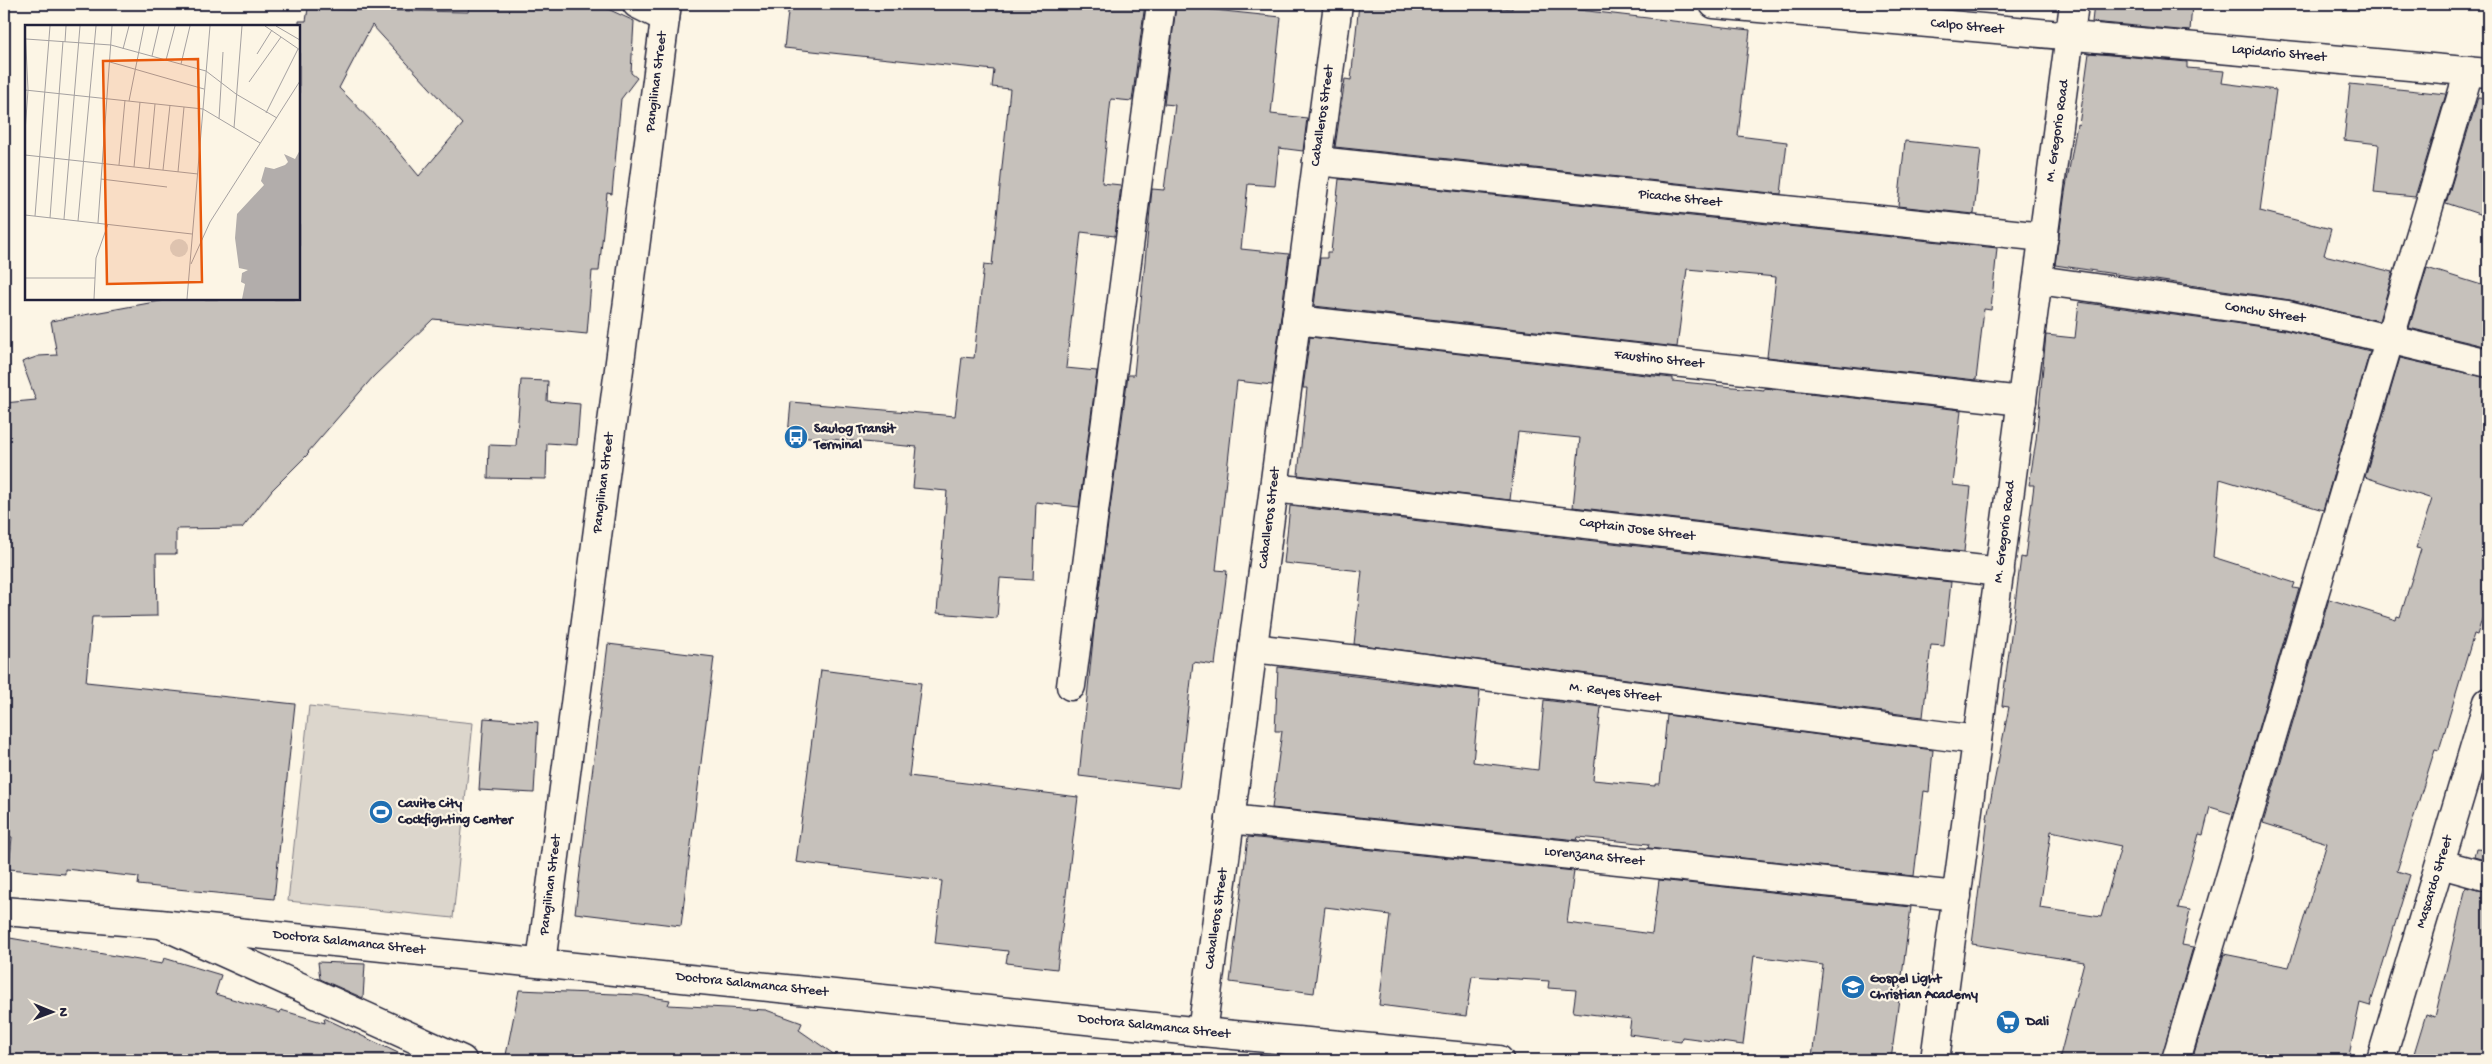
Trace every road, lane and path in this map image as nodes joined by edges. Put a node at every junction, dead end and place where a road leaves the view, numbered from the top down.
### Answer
1 (637, 4) edge
2 (1161, 4) edge
3 (1338, 4) edge
4 (1714, 4) edge
5 (2074, 4) edge
6 (666, 11) edge
7 (2070, 36) junction
8 (2479, 72) edge
9 (1317, 161) junction
10 (2044, 237) junction
11 (2038, 280) junction
12 (1296, 320) junction
13 (2389, 338) junction
14 (2488, 363) edge
15 (2022, 401) junction
16 (1274, 488) junction
17 (2000, 572) junction
18 (1253, 648) junction
19 (1071, 686) dead end
20 (2488, 705) edge
21 (1977, 740) junction
22 (1230, 819) junction
23 (2441, 864) junction
24 (2488, 877) edge
25 (1957, 896) junction
26 (4, 911) edge
27 (160, 924) junction
28 (541, 963) junction
29 (1202, 1032) junction
30 (462, 1060) edge
31 (1499, 1060) edge
32 (1935, 1060) edge
33 (2176, 1060) edge
34 (2381, 1060) edge

1 - 6 street
2 - 19 street
3 - 9 street, Caballeros Street
4 - 7 street, Calpo Street
5 - 7 street, M. Gregorio Road
6 - 28 street, Pangilinan Street
7 - 8 street, Lapidario Street
7 - 10 street, M. Gregorio Road
8 - 13 street
9 - 10 street, Picache Street
9 - 12 street, Caballeros Street
10 - 11 street, M. Gregorio Road
11 - 13 street, Conchu Street
11 - 15 street, M. Gregorio Road
12 - 15 street, Faustino Street
12 - 16 street, Caballeros Street
13 - 14 street, Conchu Street
13 - 33 street
15 - 17 street, M. Gregorio Road
16 - 17 street, Captain Jose Street
16 - 18 street, Caballeros Street
17 - 21 street, M. Gregorio Road
18 - 21 street, M. Reyes Street
18 - 22 street, Caballeros Street
20 - 23 street, Mascardo Street
21 - 25 street, M. Gregorio Road
22 - 25 street, Lorenzana Street
22 - 29 street, Caballeros Street
23 - 24 street
23 - 34 street, Mascardo Street
25 - 32 street, M. Gregorio Road
26 - 27 street, Doctora Salamanca Street
27 - 28 street, Doctora Salamanca Street
27 - 30 street
28 - 29 street, Doctora Salamanca Street
29 - 31 street, Doctora Salamanca Street

